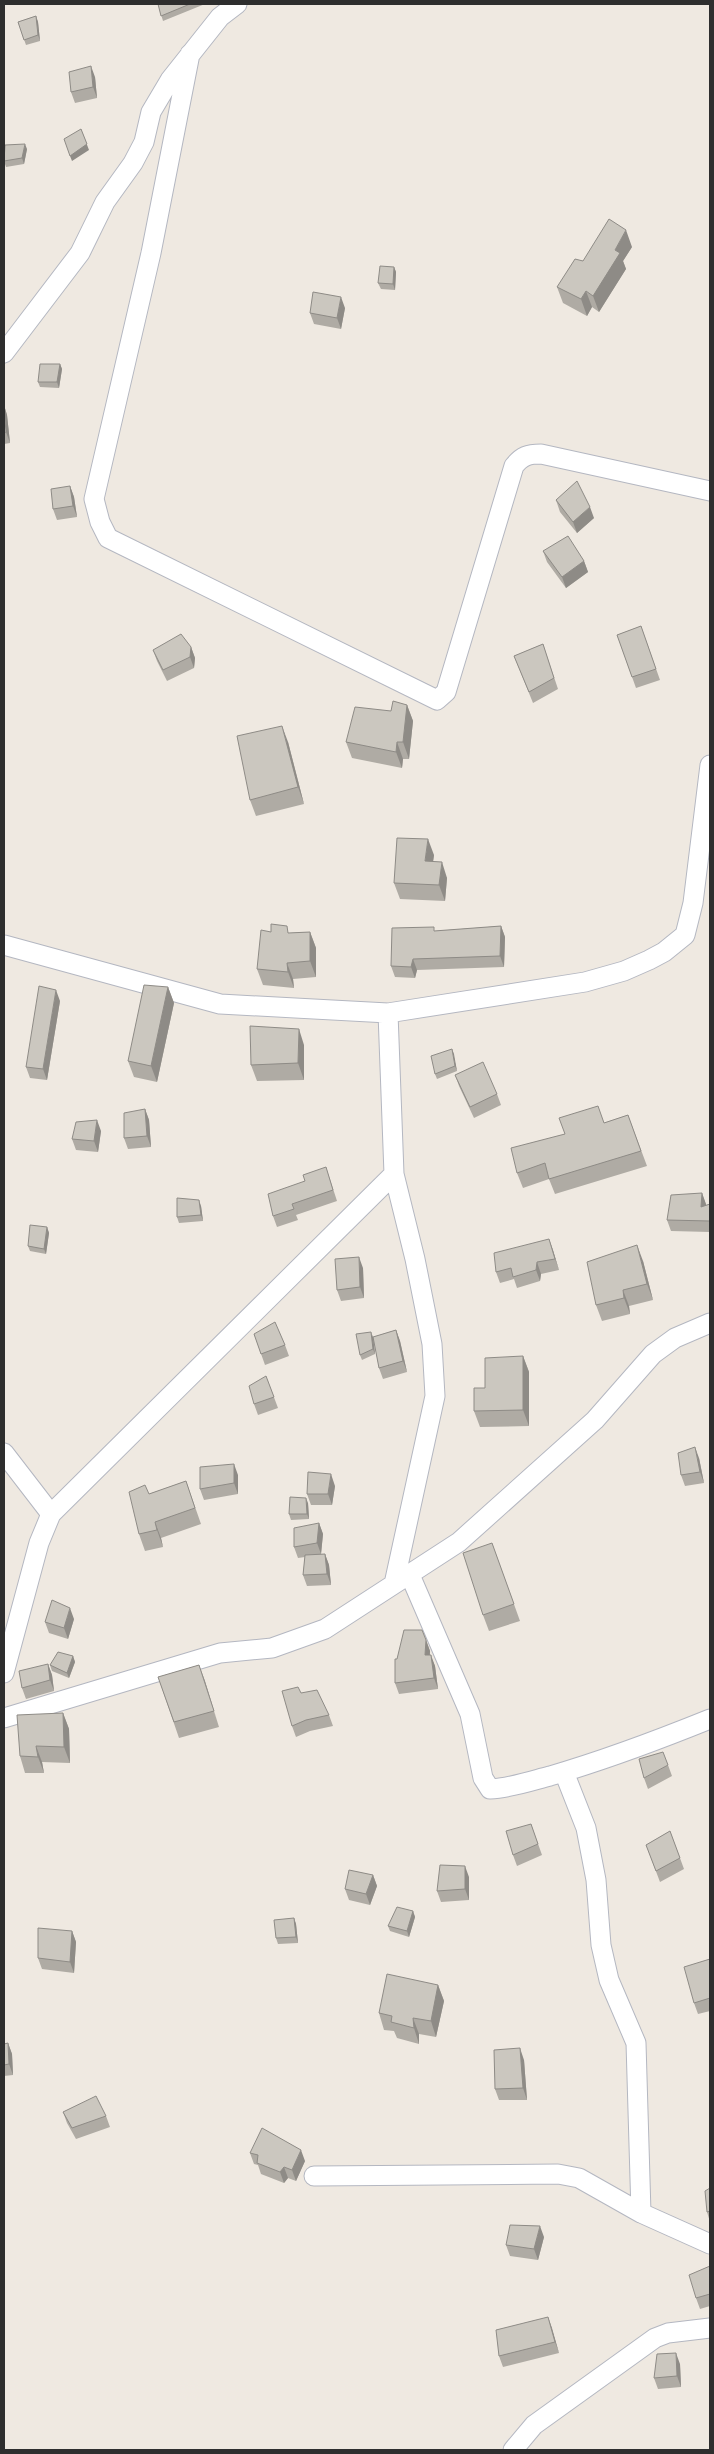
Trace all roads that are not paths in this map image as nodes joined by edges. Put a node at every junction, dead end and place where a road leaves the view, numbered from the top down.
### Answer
1 (237, 4) edge
2 (190, 54) junction
3 (4, 352) edge
4 (710, 491) edge
5 (710, 765) edge
6 (4, 945) edge
7 (388, 1013) junction
8 (394, 1174) junction
9 (710, 1323) edge
10 (4, 1453) edge
11 (51, 1514) junction
12 (402, 1580) junction
13 (4, 1673) edge
14 (4, 1718) edge
15 (710, 1719) edge
16 (564, 1772) junction
17 (314, 2176) dead end
18 (640, 2212) junction
19 (710, 2244) edge
20 (710, 2328) edge
21 (513, 2450) edge

1 - 2 street
2 - 3 street
2 - 4 street
5 - 7 street
6 - 7 street
7 - 8 street
8 - 11 street
8 - 12 street
9 - 12 street
10 - 11 street
11 - 13 street
12 - 14 street
12 - 16 street
15 - 16 street
16 - 18 street
17 - 18 street
18 - 19 street
20 - 21 street

